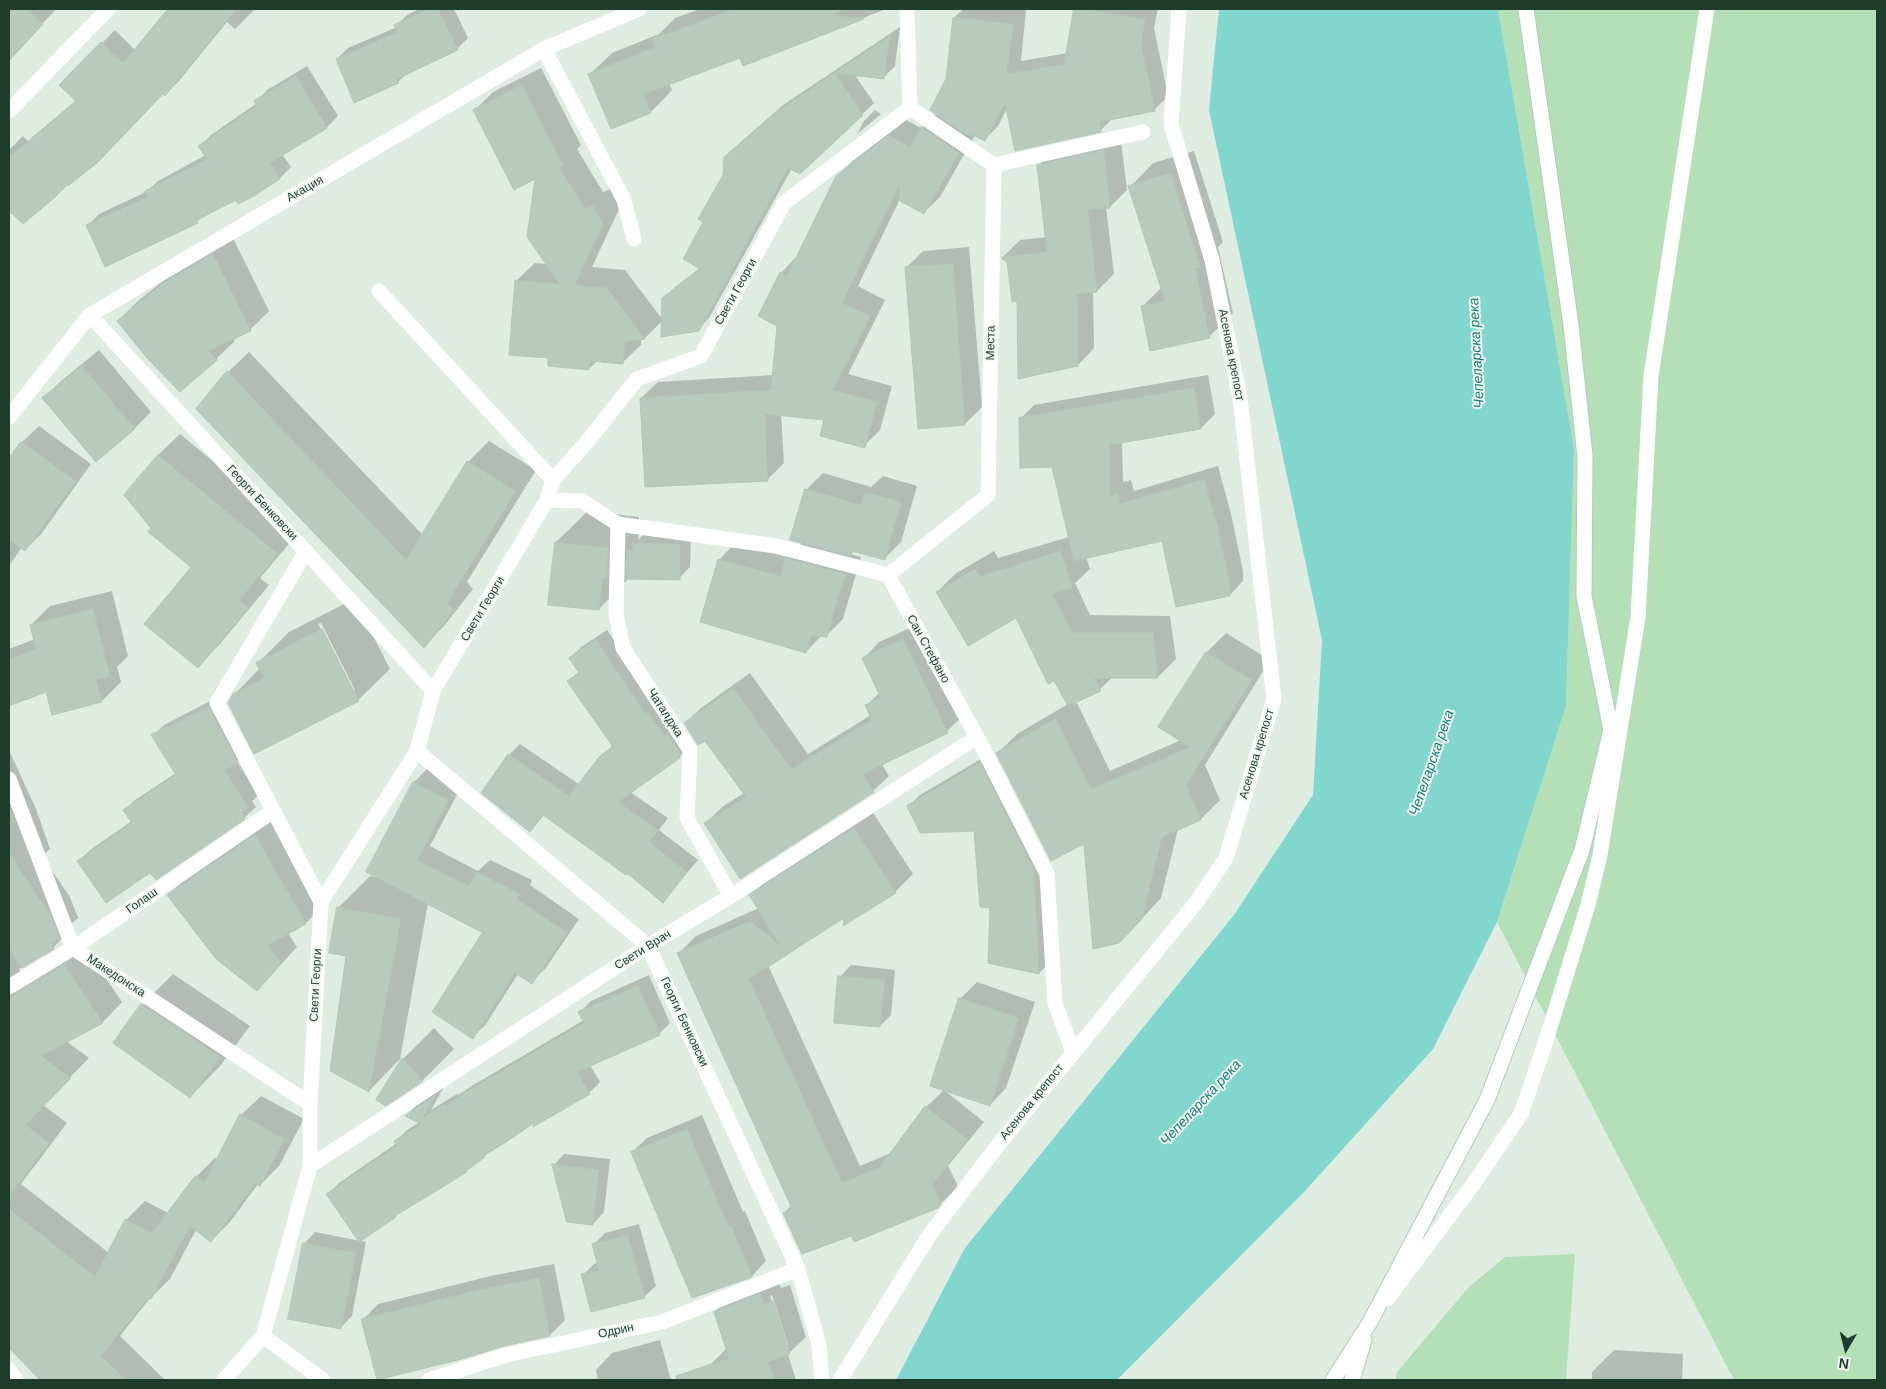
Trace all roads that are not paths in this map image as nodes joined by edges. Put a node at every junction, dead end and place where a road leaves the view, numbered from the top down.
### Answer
1 (108, 9) edge
2 (639, 9) edge
3 (907, 9) edge
4 (1179, 9) edge
5 (1526, 9) edge
6 (1707, 9) edge
7 (544, 49) junction
8 (910, 108) junction
9 (9, 111) edge
10 (1142, 132) dead end
11 (994, 165) junction
12 (634, 239) dead end
13 (379, 291) dead end
14 (90, 315) junction
15 (9, 417) edge
16 (553, 480) junction
17 (547, 500) junction
18 (618, 524) junction
19 (306, 551) junction
20 (888, 575) junction
21 (434, 691) junction
22 (977, 736) junction
23 (417, 751) junction
24 (9, 779) edge
25 (273, 811) junction
26 (731, 896) junction
27 (321, 902) junction
28 (648, 946) junction
29 (73, 948) junction
30 (9, 987) edge
31 (1073, 1052) junction
32 (310, 1104) junction
33 (310, 1166) junction
34 (798, 1269) junction
35 (1370, 1322) junction
36 (263, 1336) junction
37 (9, 1370) edge
38 (16, 1380) edge
39 (224, 1380) edge
40 (323, 1380) edge
41 (429, 1380) edge
42 (822, 1380) edge
43 (840, 1380) edge
44 (1333, 1380) edge
45 (1352, 1380) edge

1 - 9 street
2 - 7 street, Акация
3 - 8 street
4 - 31 street, Асенова крепост
5 - 35 street
6 - 35 street
7 - 12 street
7 - 14 street, Акация
8 - 11 street
8 - 16 street, Свети Георги
10 - 11 street
11 - 20 street, Места
13 - 16 street
14 - 15 street, Акация
14 - 19 street, Георги Бенковски
16 - 17 street, Свети Георги
17 - 18 street
17 - 21 street, Свети Георги
18 - 20 street
18 - 26 street, Чаталджа
19 - 21 street, Георги Бенковски
19 - 25 street
20 - 22 street, Сан Стефано
21 - 23 street, Свети Георги
22 - 26 street, Свети Врач
22 - 31 street, Сан Стефано
23 - 27 street, Свети Георги
23 - 28 street, Георги Бенковски
24 - 29 street, Македонска
25 - 27 street
25 - 29 street, Голаш
26 - 28 street, Свети Врач
27 - 32 street, Свети Георги
28 - 33 street, Свети Врач
28 - 34 street, Георги Бенковски
29 - 30 street, Голаш
29 - 32 street, Македонска
31 - 43 street, Асенова крепост
32 - 33 street, Свети Георги
33 - 36 street, Свети Георги
34 - 41 street, Одрин
34 - 42 street, Георги Бенковски
35 - 44 street
35 - 45 street
36 - 39 street
36 - 40 street
37 - 38 street

